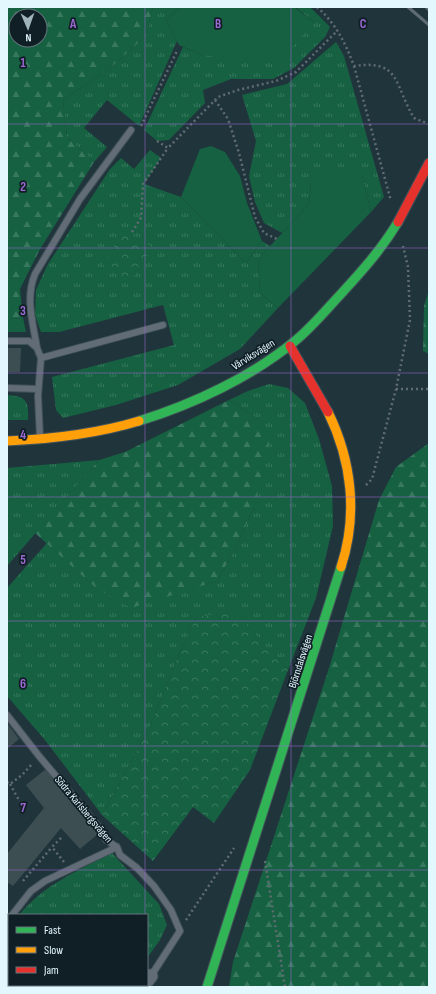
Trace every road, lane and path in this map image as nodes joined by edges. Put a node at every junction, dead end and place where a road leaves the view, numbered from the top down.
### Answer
1 (317, 7) edge
2 (338, 30) junction
3 (177, 51) dead end
4 (354, 66) junction
5 (215, 100) junction
6 (429, 123) edge
7 (131, 130) joint
8 (158, 141) dead end
9 (168, 148) junction
10 (429, 163) edge
11 (392, 204) dead end
12 (132, 232) dead end
13 (401, 238) dead end
14 (276, 239) dead end
15 (163, 325) dead end
16 (7, 341) edge
17 (290, 346) junction
18 (37, 348) junction
19 (41, 358) junction
20 (7, 388) edge
21 (38, 389) junction
22 (396, 389) junction
23 (429, 389) edge
24 (7, 441) edge
25 (40, 441) junction
26 (351, 490) junction
27 (7, 715) edge
28 (39, 756) junction
29 (7, 782) edge
30 (10, 784) junction
31 (20, 802) dead end
32 (61, 838) dead end
33 (52, 847) junction
34 (117, 847) junction
35 (69, 868) junction
36 (23, 881) dead end
37 (13, 914) edge
38 (148, 979) edge
39 (207, 987) edge

1 - 2 path
2 - 4 path
2 - 5 path
3 - 7 path
4 - 6 path
4 - 11 path
5 - 9 path
5 - 14 path
7 - 18 lane
8 - 9 path
9 - 12 path
10 - 17 street, Vårviksvägen
13 - 22 path
15 - 19 lane
16 - 18 lane
17 - 25 street, Vårviksvägen
17 - 26 street, Björndalsvägen
18 - 19 lane
19 - 21 lane
20 - 21 lane
21 - 25 lane
22 - 23 path
22 - 26 path
24 - 25 street, Vårviksvägen
26 - 39 street, Björndalsvägen
27 - 28 lane, Södra Karlsbergsvägen
28 - 30 path
28 - 34 lane, Södra Karlsbergsvägen
29 - 30 path
30 - 31 path
32 - 33 path
33 - 35 path
33 - 36 path
34 - 35 lane
34 - 38 lane, Södra Karlsbergsvägen
35 - 37 lane

